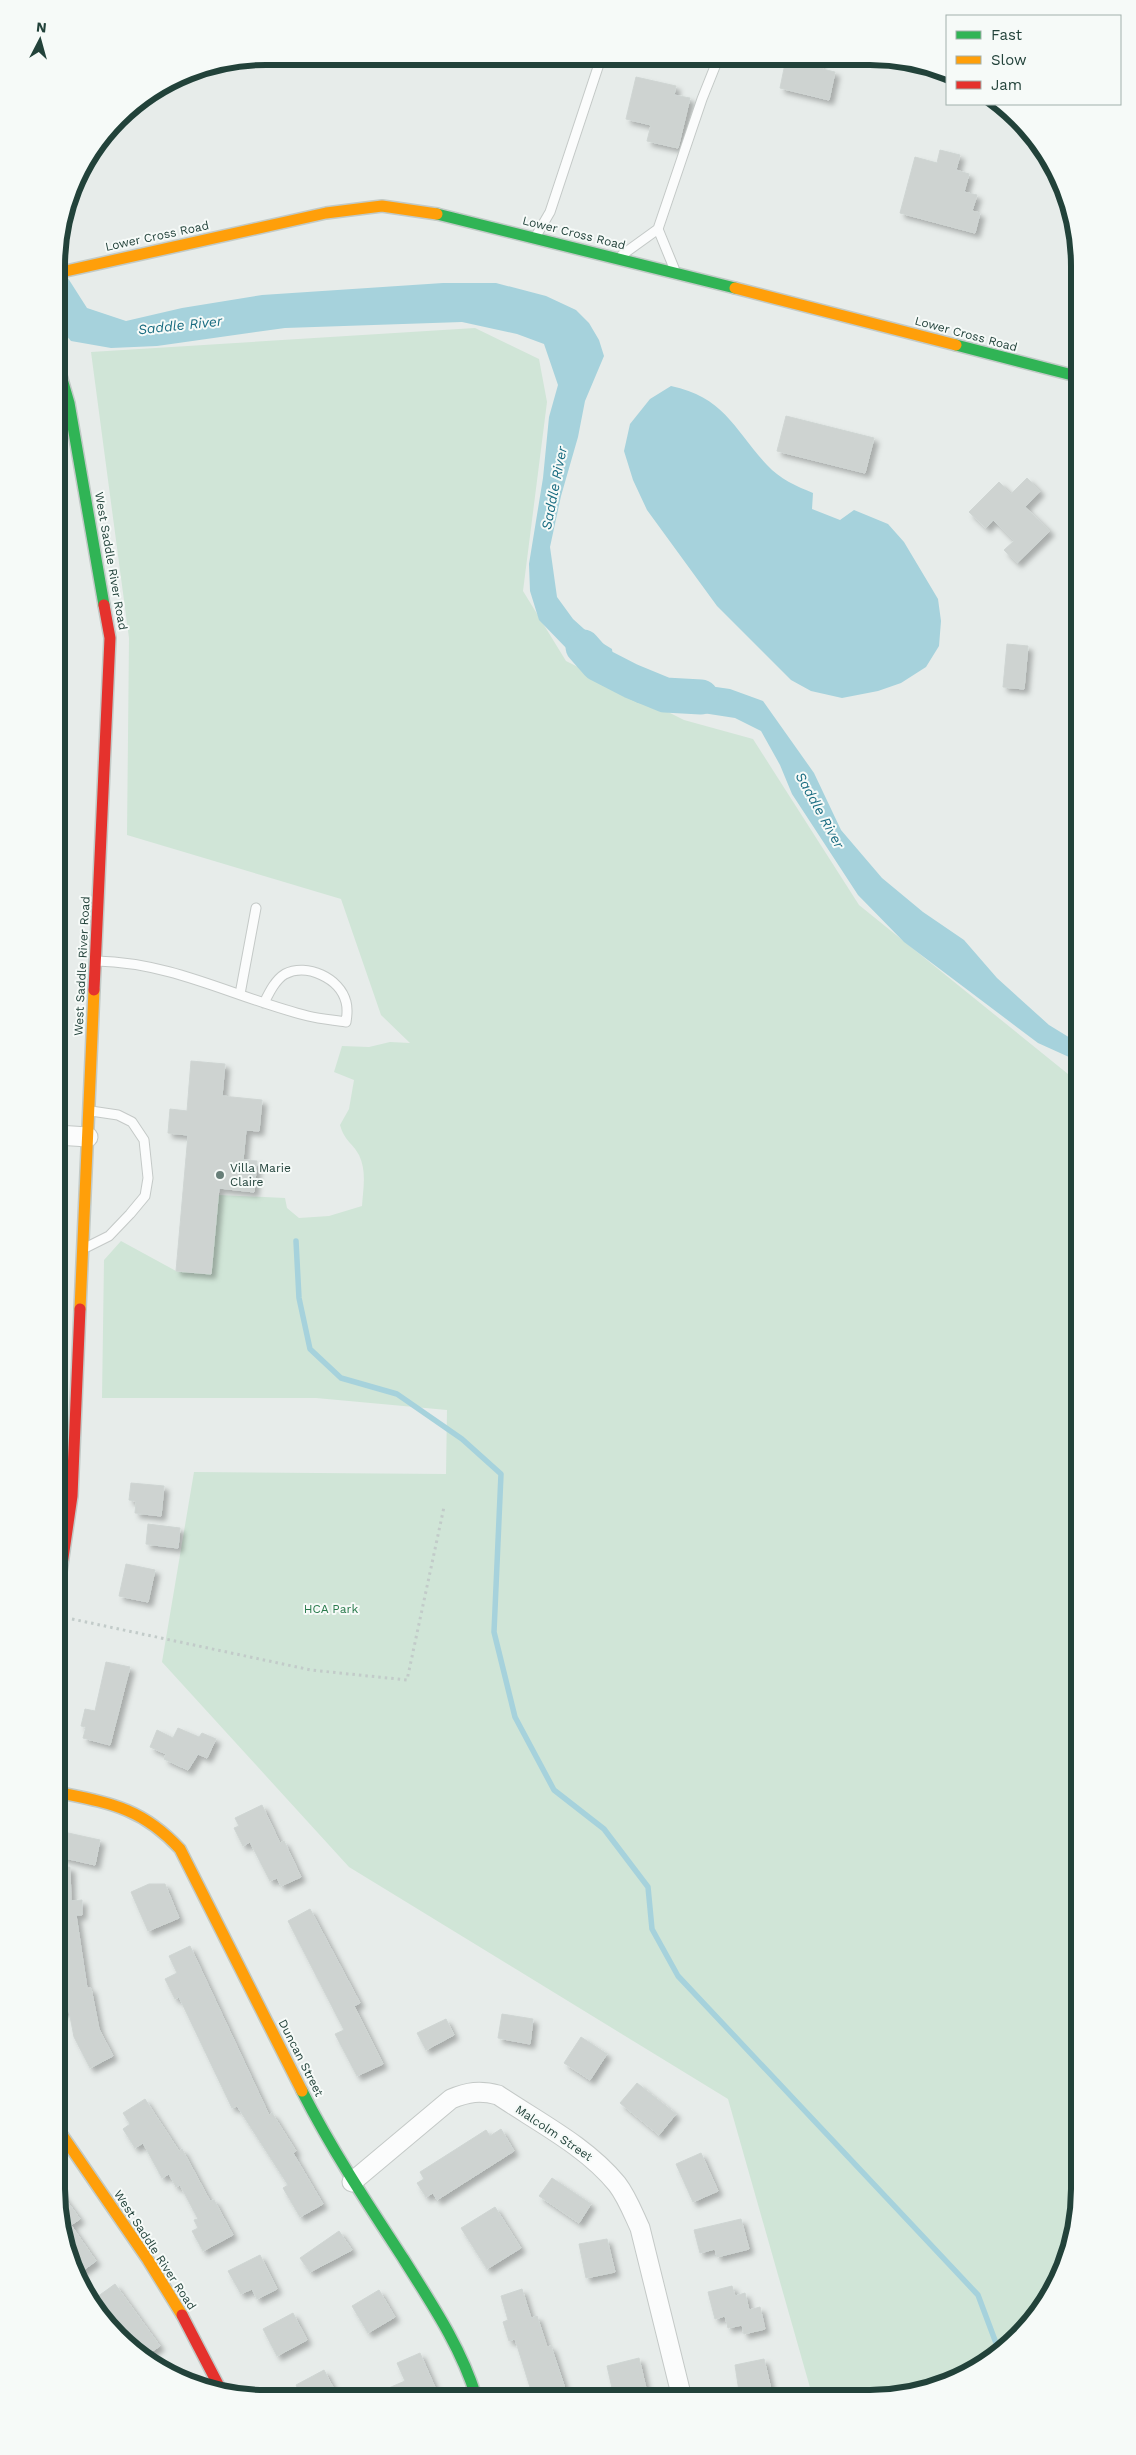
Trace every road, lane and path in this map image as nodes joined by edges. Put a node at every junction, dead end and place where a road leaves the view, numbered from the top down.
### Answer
1 (599, 65) edge
2 (716, 65) edge
3 (658, 229) junction
4 (535, 238) junction
5 (618, 258) junction
6 (65, 271) edge
7 (676, 273) junction
8 (1071, 375) edge
9 (65, 389) edge
10 (256, 908) dead end
11 (97, 961) junction
12 (240, 994) junction
13 (264, 1003) junction
14 (88, 1111) junction
15 (65, 1136) edge
16 (88, 1137) junction
17 (83, 1249) junction
18 (65, 1483) edge
19 (444, 1507) dead end
20 (66, 1618) dead end
21 (65, 1794) edge
22 (65, 2139) edge
23 (352, 2182) junction
24 (218, 2384) edge
25 (474, 2390) edge
26 (680, 2390) edge

1 - 4 lane
2 - 3 lane
3 - 5 lane
3 - 7 lane
4 - 5 street, Lower Cross Road
4 - 6 street, Lower Cross Road
5 - 7 street, Lower Cross Road
7 - 8 street, Lower Cross Road
9 - 11 street, West Saddle River Road
10 - 12 lane
11 - 12 lane
11 - 14 street, West Saddle River Road
12 - 13 lane
13 - 13 lane
14 - 16 street, West Saddle River Road
14 - 17 lane
15 - 16 street
16 - 17 street, West Saddle River Road
17 - 18 street, West Saddle River Road
19 - 20 path
21 - 23 street, Duncan Street
22 - 24 street, West Saddle River Road
23 - 25 street, Duncan Street
23 - 26 street, Malcolm Street

